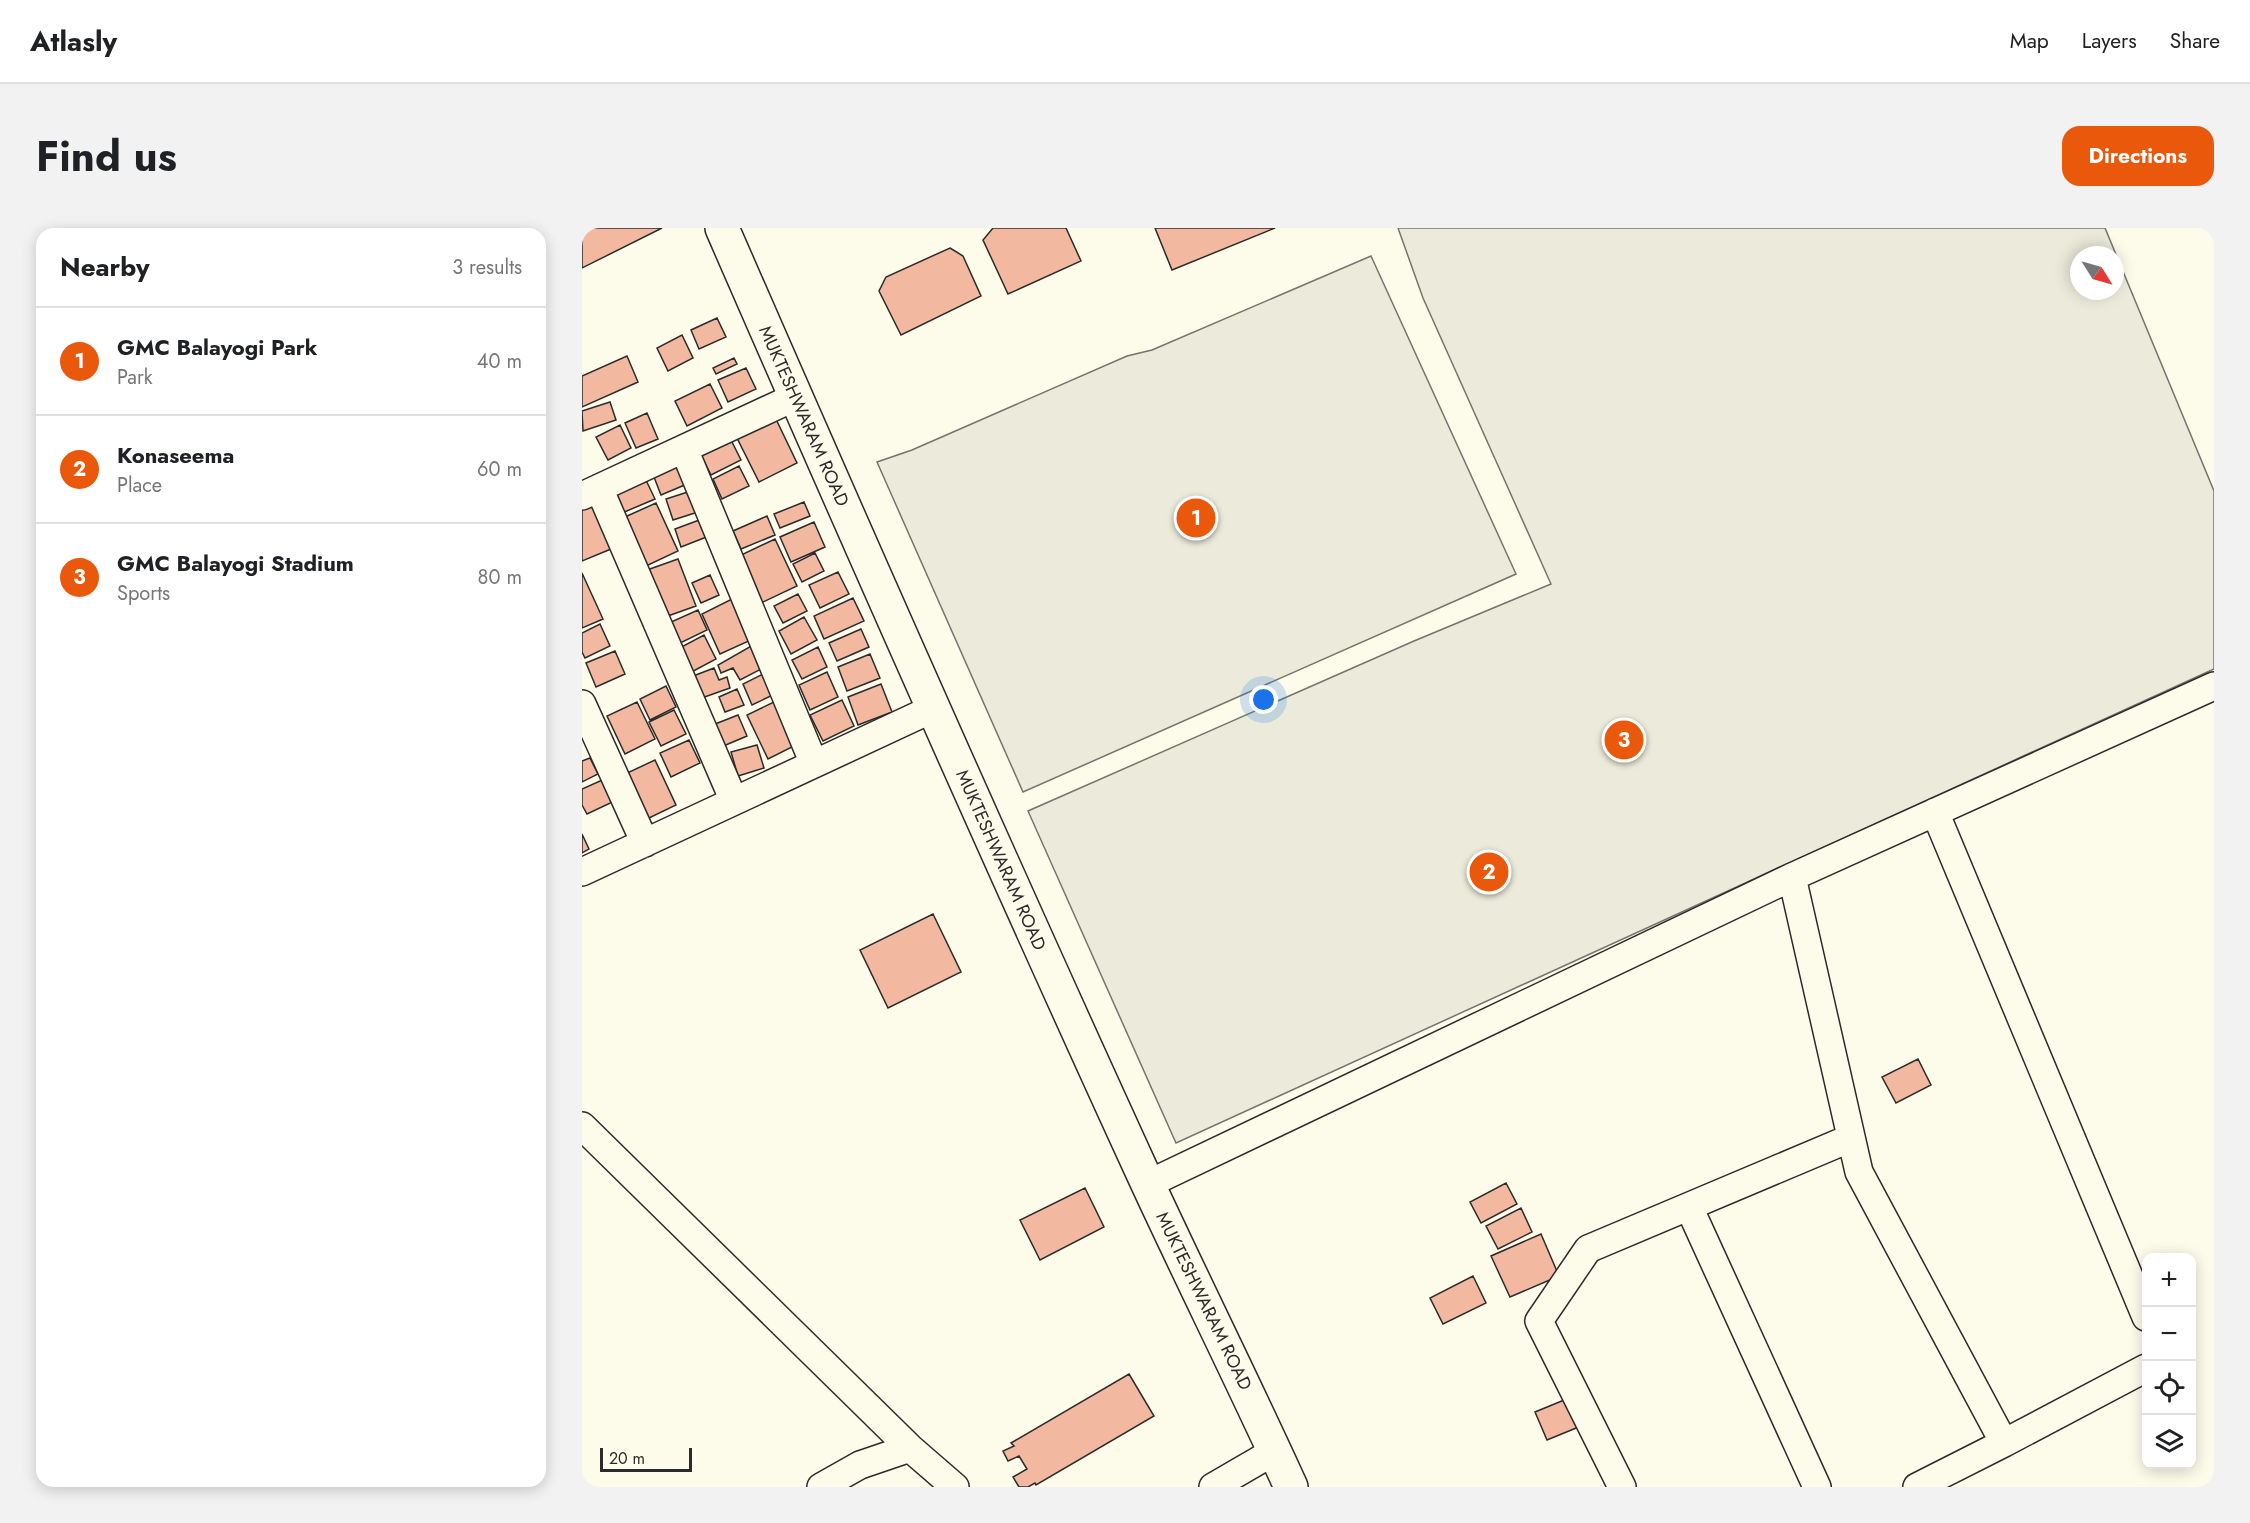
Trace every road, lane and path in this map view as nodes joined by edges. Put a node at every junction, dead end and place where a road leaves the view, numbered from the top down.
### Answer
1 (722, 228) edge
2 (795, 397) junction
3 (684, 448) junction
4 (590, 492) edge
5 (2214, 686) edge
6 (582, 704) edge
7 (932, 709) junction
8 (814, 764) junction
9 (734, 801) junction
10 (1935, 812) junction
11 (645, 843) junction
12 (582, 872) edge
13 (1792, 877) junction
14 (582, 1126) edge
15 (1851, 1138) junction
16 (1148, 1184) junction
17 (1689, 1207) junction
18 (2142, 1307) edge
19 (2142, 1370) edge
20 (2004, 1443) junction
21 (910, 1449) junction
22 (1275, 1451) junction
23 (821, 1487) edge
24 (955, 1487) edge
25 (1213, 1487) edge
26 (1291, 1487) edge
27 (1622, 1487) edge
28 (1817, 1487) edge
29 (1917, 1487) edge

1 - 2 main road, MUKTESHWARAM ROAD
2 - 3 street
2 - 7 main road, MUKTESHWARAM ROAD
3 - 4 street
3 - 8 street
4 - 9 street
5 - 10 street
6 - 11 street
7 - 8 street
7 - 16 main road, MUKTESHWARAM ROAD
8 - 9 street
9 - 11 street
10 - 13 street
10 - 18 street
11 - 12 street
13 - 15 street
13 - 16 street
14 - 21 street
15 - 17 street
15 - 20 street
16 - 22 main road, MUKTESHWARAM ROAD
17 - 27 street
17 - 28 street
19 - 20 street
20 - 29 street
21 - 23 street
21 - 24 street
22 - 25 street
22 - 26 main road, MUKTESHWARAM ROAD

